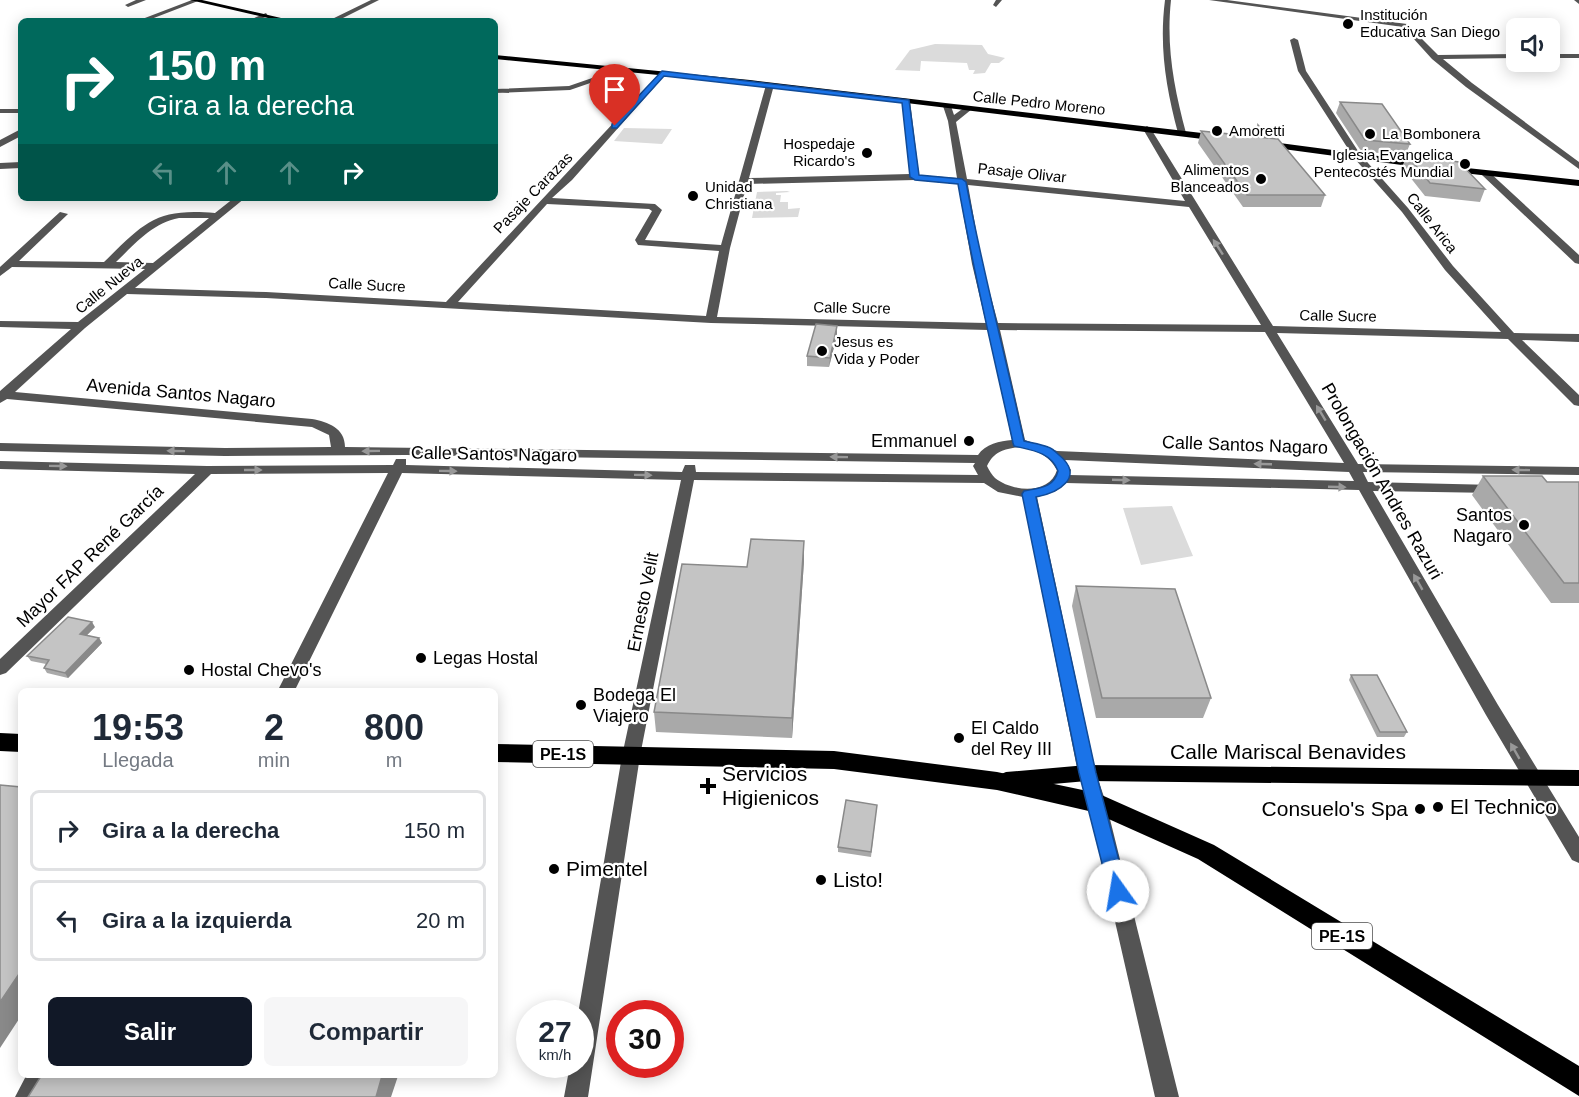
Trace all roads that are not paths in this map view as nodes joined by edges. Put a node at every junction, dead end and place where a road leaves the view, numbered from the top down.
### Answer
1 (142, 0) edge
2 (194, 0) edge
3 (376, 0) edge
4 (1168, 0) edge
5 (1212, 0) edge
6 (128, 5) dead end
7 (266, 15) junction
8 (148, 18) edge
9 (258, 18) edge
10 (278, 18) edge
11 (337, 18) edge
12 (1294, 40) dead end
13 (1432, 54) junction
14 (1506, 56) edge
15 (1560, 56) edge
16 (1579, 56) edge
17 (498, 57) edge
18 (624, 70) junction
19 (662, 74) junction
20 (770, 85) junction
21 (498, 91) edge
22 (906, 101) junction
23 (947, 106) junction
24 (968, 109) junction
25 (0, 111) edge
26 (18, 111) edge
27 (952, 121) junction
28 (1147, 129) junction
29 (18, 134) edge
30 (1182, 134) junction
31 (1231, 140) edge
32 (1253, 142) edge
33 (0, 144) edge
34 (1357, 156) junction
35 (18, 165) edge
36 (0, 166) edge
37 (1579, 166) edge
38 (1485, 173) junction
39 (915, 177) junction
40 (743, 181) junction
41 (962, 182) junction
42 (1579, 183) edge
43 (236, 201) edge
44 (544, 201) junction
45 (1190, 204) junction
46 (63, 214) dead end
47 (218, 216) junction
48 (725, 248) junction
49 (1579, 261) edge
50 (11, 264) junction
51 (108, 264) junction
52 (156, 266) junction
53 (0, 273) edge
54 (125, 291) junction
55 (449, 305) junction
56 (711, 320) junction
57 (0, 324) edge
58 (81, 326) junction
59 (993, 327) junction
60 (1271, 329) junction
61 (1510, 335) junction
62 (1579, 338) edge
63 (2, 396) edge
64 (1579, 402) edge
65 (1019, 443) junction
66 (0, 447) edge
67 (406, 451) junction
68 (338, 452) junction
69 (1054, 455) junction
70 (693, 456) junction
71 (981, 459) junction
72 (0, 465) edge
73 (1353, 468) junction
74 (398, 469) junction
75 (207, 470) junction
76 (1579, 471) edge
77 (688, 476) junction
78 (987, 479) junction
79 (1063, 479) junction
80 (1364, 487) junction
81 (1507, 489) edge
82 (1029, 494) junction
83 (0, 669) edge
84 (287, 688) edge
85 (0, 742) edge
86 (18, 743) edge
87 (498, 753) edge
88 (631, 756) junction
89 (1087, 773) junction
90 (1530, 776) junction
91 (1579, 778) edge
92 (997, 781) junction
93 (1097, 803) junction
94 (1579, 854) edge
95 (38, 1078) edge
96 (1579, 1083) edge
97 (27, 1097) edge
98 (576, 1097) edge
99 (1167, 1097) edge

1 - 6 street
2 - 7 main road
2 - 8 street
3 - 11 street
4 - 30 street
5 - 13 street
7 - 9 street
7 - 10 main road
12 - 34 street, Calle Arica
13 - 14 street
13 - 37 street
15 - 16 street
17 - 18 main road, Calle Pedro Moreno
18 - 19 main road, Calle Pedro Moreno
18 - 21 street
19 - 20 main road, Calle Pedro Moreno
19 - 44 street, Pasaje Carazas
20 - 22 main road, Calle Pedro Moreno
20 - 40 street
22 - 23 main road, Calle Pedro Moreno
22 - 39 street
23 - 24 main road, Calle Pedro Moreno
23 - 27 street
24 - 27 street
24 - 28 main road, Calle Pedro Moreno
25 - 26 street
27 - 41 street
28 - 30 main road, Calle Pedro Moreno
28 - 45 street, Prolongación Andres Razuri
29 - 33 street
30 - 31 main road, Calle Pedro Moreno
32 - 34 main road
34 - 38 main road
34 - 61 street, Calle Arica
35 - 36 street
38 - 42 main road
38 - 49 street
39 - 40 street, Pasaje Olivar
39 - 41 street, Pasaje Olivar
40 - 48 street
41 - 45 street, Pasaje Olivar
41 - 59 street
43 - 47 street, Calle Nueva
44 - 48 street
44 - 55 street, Pasaje Carazas
60 -> 45 street, Prolongación Andres Razuri
46 - 50 street
47 - 51 street
47 - 52 street, Calle Nueva
48 - 56 street
50 - 51 street
50 - 53 street
51 - 52 street
52 - 54 street, Calle Nueva
54 - 55 street, Calle Sucre
54 - 58 street, Calle Nueva
55 - 56 street, Calle Sucre
56 - 59 street, Calle Sucre
57 - 58 street
58 - 63 street, Calle Nueva
59 - 60 street, Calle Sucre
59 - 65 street
60 - 61 street, Calle Sucre
73 -> 60 street, Prolongación Andres Razuri
61 - 62 street, Calle Sucre
61 - 64 street, Calle Arica
63 - 68 street, Avenida Santos Nagaro
65 - 69 street
65 - 71 street
68 -> 66 street, Calle Santos Nagaro
67 -> 68 street, Calle Santos Nagaro
67 - 70 street, Calle Santos Nagaro
67 - 74 street
73 -> 69 street, Calle Santos Nagaro
69 - 79 street
71 -> 70 street, Calle Santos Nagaro
70 - 77 street, Ernesto Velit
71 - 78 street
72 -> 75 street, Calle Santos Nagaro
76 -> 73 street, Calle Santos Nagaro
73 - 80 street, Prolongación Andres Razuri
75 -> 74 street, Calle Santos Nagaro
74 -> 77 street, Calle Santos Nagaro
74 - 84 street
75 - 83 street, Mayor FAP René García
77 - 78 street, Calle Santos Nagaro
77 - 88 street, Ernesto Velit
78 - 82 street
79 -> 80 street
79 - 82 street
80 - 81 street
90 -> 80 street, Prolongación Andres Razuri
82 - 89 street
85 - 86 highway
87 - 88 highway, PE-1S
88 - 92 highway, PE-1S
88 - 98 street, Ernesto Velit
89 - 90 main road, Calle Mariscal Benavides
89 - 92 main road, Calle Mariscal Benavides
89 - 93 street
90 - 91 main road, Calle Mariscal Benavides
90 - 94 street, Prolongación Andres Razuri
92 - 93 highway, PE-1S
93 - 96 highway, PE-1S
93 - 99 street
95 - 97 street

